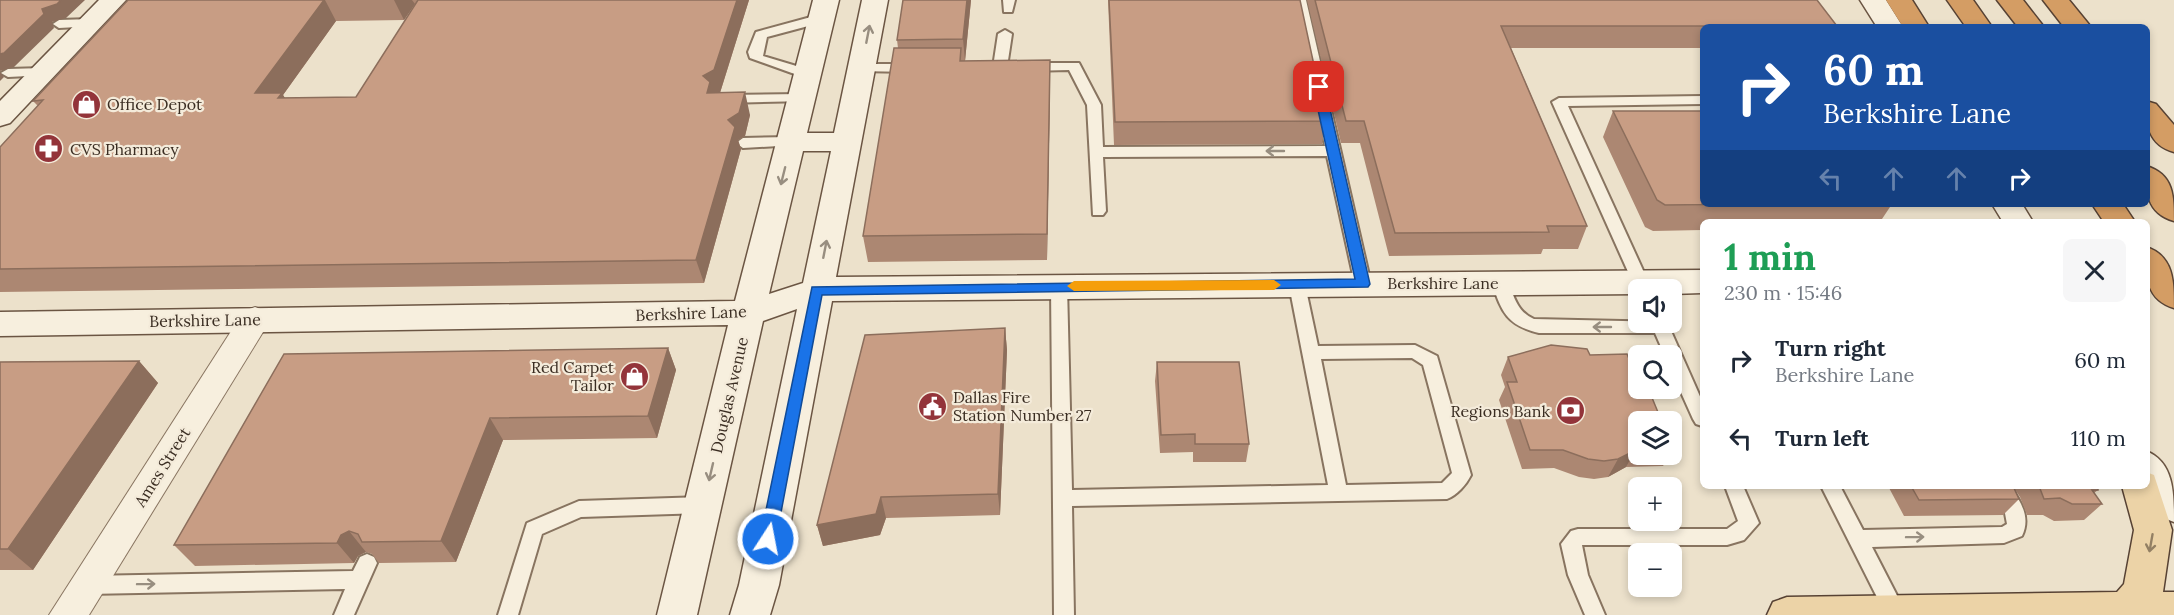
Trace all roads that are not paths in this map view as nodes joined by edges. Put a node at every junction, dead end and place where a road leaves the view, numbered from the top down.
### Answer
1 (113, 0) edge
2 (875, 0) edge
3 (1300, 0) edge
4 (1873, 0) edge
5 (1899, 0) edge
6 (1960, 0) edge
7 (2010, 0) edge
8 (2056, 0) edge
9 (824, 9) edge
10 (91, 23) junction
11 (59, 24) dead end
12 (1888, 24) edge
13 (1914, 24) edge
14 (1977, 24) edge
15 (2029, 24) edge
16 (2076, 24) edge
17 (1005, 34) dead end
18 (862, 68) junction
19 (929, 68) edge
20 (43, 72) junction
21 (8, 73) dead end
22 (825, 93) junction
23 (718, 99) edge
24 (1700, 100) edge
25 (3, 111) edge
26 (2150, 115) edge
27 (791, 142) junction
28 (846, 142) junction
29 (743, 143) dead end
30 (2174, 143) edge
31 (1096, 152) junction
32 (1334, 152) junction
33 (2150, 181) edge
34 (1098, 211) dead end
35 (2174, 211) edge
36 (2150, 263) edge
37 (1639, 279) edge
38 (1700, 282) edge
39 (1500, 283) junction
40 (1682, 283) edge
41 (1363, 284) junction
42 (1297, 285) junction
43 (1059, 286) junction
44 (1628, 286) edge
45 (817, 290) junction
46 (2174, 296) edge
47 (748, 313) junction
48 (255, 319) junction
49 (0, 324) edge
50 (1628, 326) edge
51 (1663, 333) edge
52 (1311, 353) junction
53 (1700, 415) edge
54 (2150, 472) edge
55 (1735, 489) edge
56 (1832, 489) edge
57 (2002, 489) edge
58 (2142, 489) edge
59 (1339, 495) junction
60 (1064, 498) junction
61 (703, 505) junction
62 (2174, 506) edge
63 (1857, 539) junction
64 (87, 585) junction
65 (2174, 610) edge
66 (2126, 611) junction
67 (1896, 613) junction
68 (68, 615) edge
69 (344, 615) edge
70 (508, 615) edge
71 (677, 615) edge
72 (750, 615) edge
73 (1064, 615) edge
74 (1595, 615) edge
75 (1787, 615) edge

1 - 10 street
18 -> 2 street, Douglas Avenue
3 - 32 lane
4 - 12 street
5 - 13 highway
6 - 14 highway
7 - 15 highway
8 - 16 highway
9 - 22 street, Douglas Avenue
9 - 22 lane
10 - 11 lane
10 - 20 street
17 - 31 lane
18 - 19 lane
18 - 22 street, Douglas Avenue
20 - 21 lane
20 - 25 street
22 - 23 lane
22 - 27 street, Douglas Avenue
22 - 28 street, Douglas Avenue
24 - 37 lane
26 - 30 highway
27 - 28 street
27 - 29 lane
27 -> 47 street, Douglas Avenue
45 -> 28 street, Douglas Avenue
32 -> 31 lane
31 - 34 lane
32 - 41 lane
33 - 35 highway
36 - 46 highway
38 - 40 street, Berkshire Lane
39 - 41 street, Berkshire Lane
39 - 44 street, Berkshire Lane
50 -> 39 lane
41 - 42 street, Berkshire Lane
42 - 43 street, Berkshire Lane
42 - 52 lane
43 - 45 street, Berkshire Lane
43 - 60 lane
45 - 47 street, Berkshire Lane
45 - 72 street, Douglas Avenue
47 - 48 street, Berkshire Lane
47 -> 61 street, Douglas Avenue
48 - 49 street, Berkshire Lane
48 - 64 street, Ames Street
51 - 53 lane
52 - 59 lane
52 - 59 lane
54 - 62 street
55 - 74 lane
56 - 63 lane
63 -> 57 lane
58 -> 66 main road
59 - 60 lane
60 - 73 lane
61 - 70 lane
61 - 71 street, Douglas Avenue
63 - 67 lane
64 - 68 street, Ames Street
64 -> 69 lane
65 - 66 main road
66 - 67 main road
67 - 75 main road

